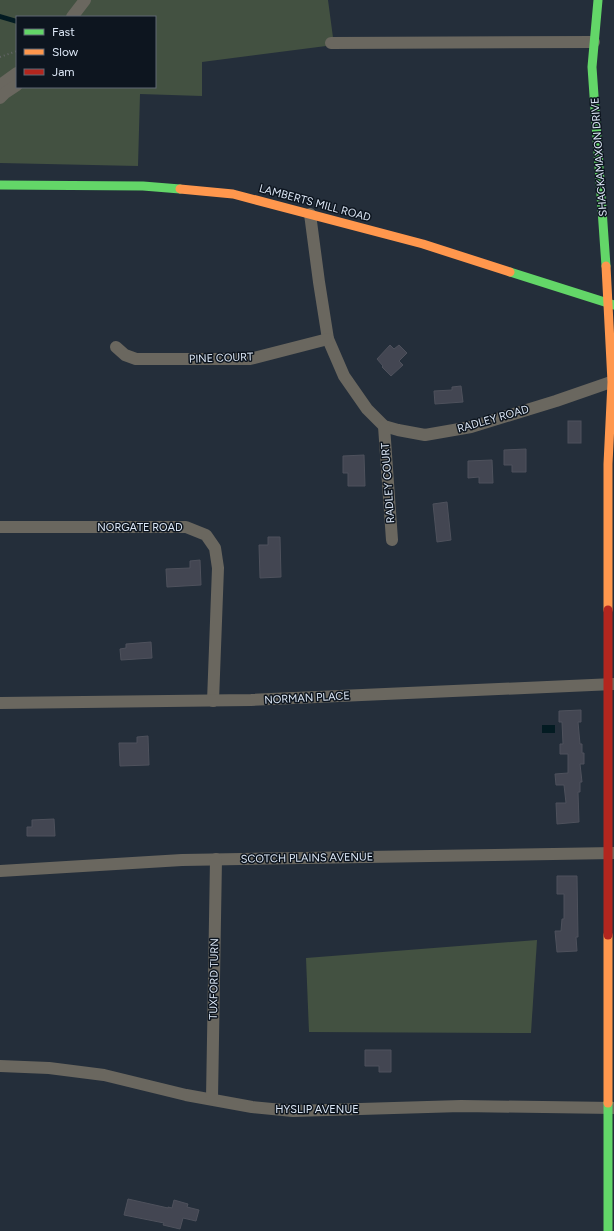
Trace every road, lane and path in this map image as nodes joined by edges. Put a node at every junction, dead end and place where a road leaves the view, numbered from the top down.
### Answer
1 (85, 0) edge
2 (598, 0) edge
3 (73, 16) edge
4 (594, 42) junction
5 (331, 43) dead end
6 (16, 51) edge
7 (0, 57) edge
8 (16, 74) edge
9 (0, 85) edge
10 (16, 86) edge
11 (0, 98) edge
12 (0, 185) edge
13 (310, 214) junction
14 (612, 304) edge
15 (328, 339) junction
16 (116, 347) dead end
17 (613, 382) edge
18 (384, 426) junction
19 (611, 520) edge
20 (0, 527) edge
21 (392, 540) dead end
22 (611, 684) edge
23 (213, 700) junction
24 (0, 703) edge
25 (611, 854) edge
26 (216, 859) junction
27 (0, 871) edge
28 (0, 1066) edge
29 (212, 1100) junction
30 (611, 1108) edge
31 (608, 1231) edge

1 - 3 street
2 - 4 street, SHACKAMAXON DRIVE
4 - 5 street
4 - 14 street, SHACKAMAXON DRIVE
6 - 7 path
8 - 9 street
10 - 11 street
12 - 13 street, LAMBERTS MILL ROAD
13 - 14 street, LAMBERTS MILL ROAD
13 - 15 street
14 - 17 street, SHACKAMAXON DRIVE
15 - 16 street, PINE COURT
15 - 18 street
17 - 18 street, RADLEY ROAD
17 - 19 street, SHACKAMAXON DRIVE
18 - 21 street, RADLEY COURT
19 - 22 street, SHACKAMAXON DRIVE
20 - 23 street, NORGATE ROAD
22 - 23 street, NORMAN PLACE
22 - 25 street, SHACKAMAXON DRIVE
23 - 24 street, NORMAN PLACE
25 - 26 street, SCOTCH PLAINS AVENUE
25 - 30 street, SHACKAMAXON DRIVE
26 - 27 street, SCOTCH PLAINS AVENUE
26 - 29 street, TUXFORD TURN
28 - 29 street, HYSLIP AVENUE
29 - 30 street, HYSLIP AVENUE
30 - 31 street, SHACKAMAXON DRIVE

